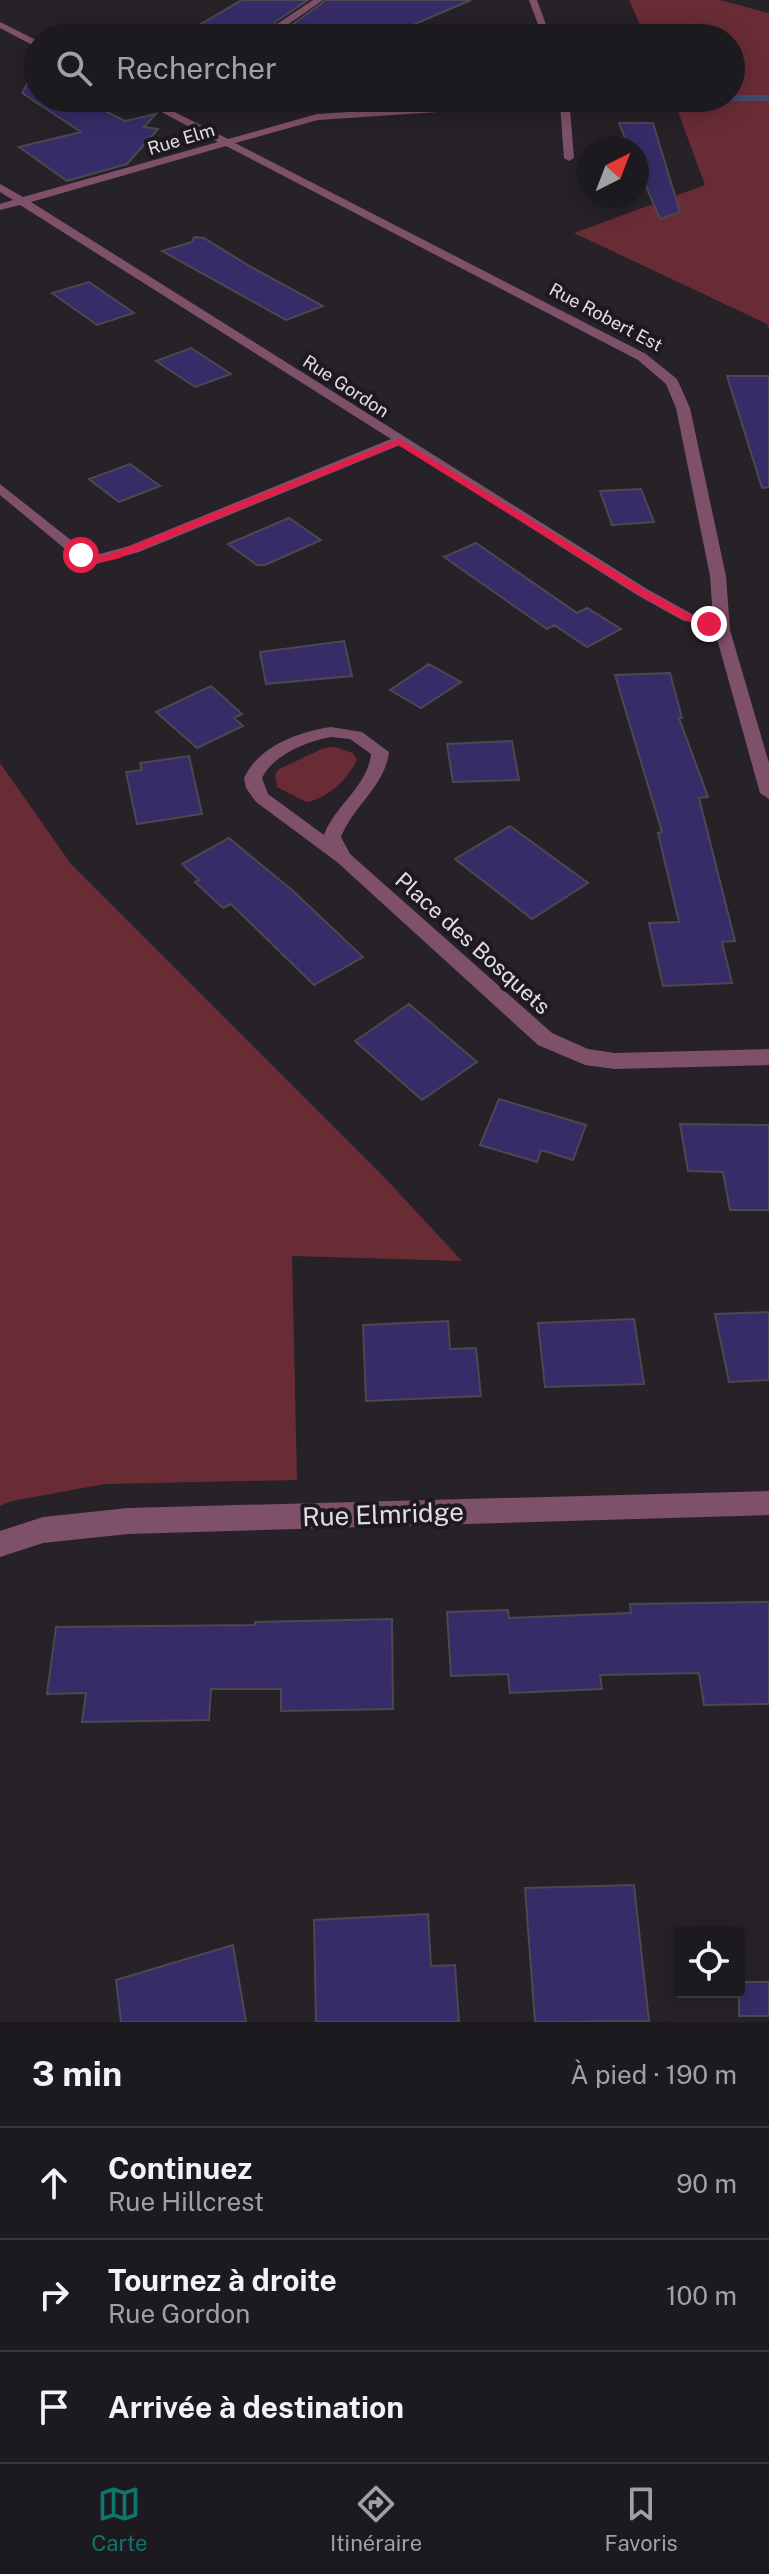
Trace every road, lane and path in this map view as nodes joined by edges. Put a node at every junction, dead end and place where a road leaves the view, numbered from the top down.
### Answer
1 (319, 0) edge
2 (533, 0) edge
3 (283, 24) edge
4 (542, 24) edge
5 (0, 25) edge
6 (24, 38) edge
7 (167, 112) edge
8 (359, 112) edge
9 (565, 112) edge
10 (225, 142) junction
11 (569, 158) dead end
12 (0, 187) edge
13 (22, 201) junction
14 (0, 207) edge
15 (399, 441) junction
16 (0, 488) edge
17 (720, 625) junction
18 (769, 793) edge
19 (343, 858) junction
20 (769, 1057) edge
21 (769, 1503) edge
22 (0, 1544) edge

1 - 3 street
2 - 4 street
5 - 6 street
7 - 10 street, Rue Robert Est
8 - 10 street, Rue Elm
9 - 11 street
10 - 13 street, Rue Elm
10 - 17 street, Rue Robert Est
12 - 13 street, Rue Gordon
13 - 14 street, Rue Elm
13 - 15 street, Rue Gordon
15 - 16 street
15 - 17 street, Rue Gordon
17 - 18 street, Rue Robert Est
19 - 19 street, Place des Bosquets
19 - 20 street, Place des Bosquets
21 - 22 street, Rue Elmridge

